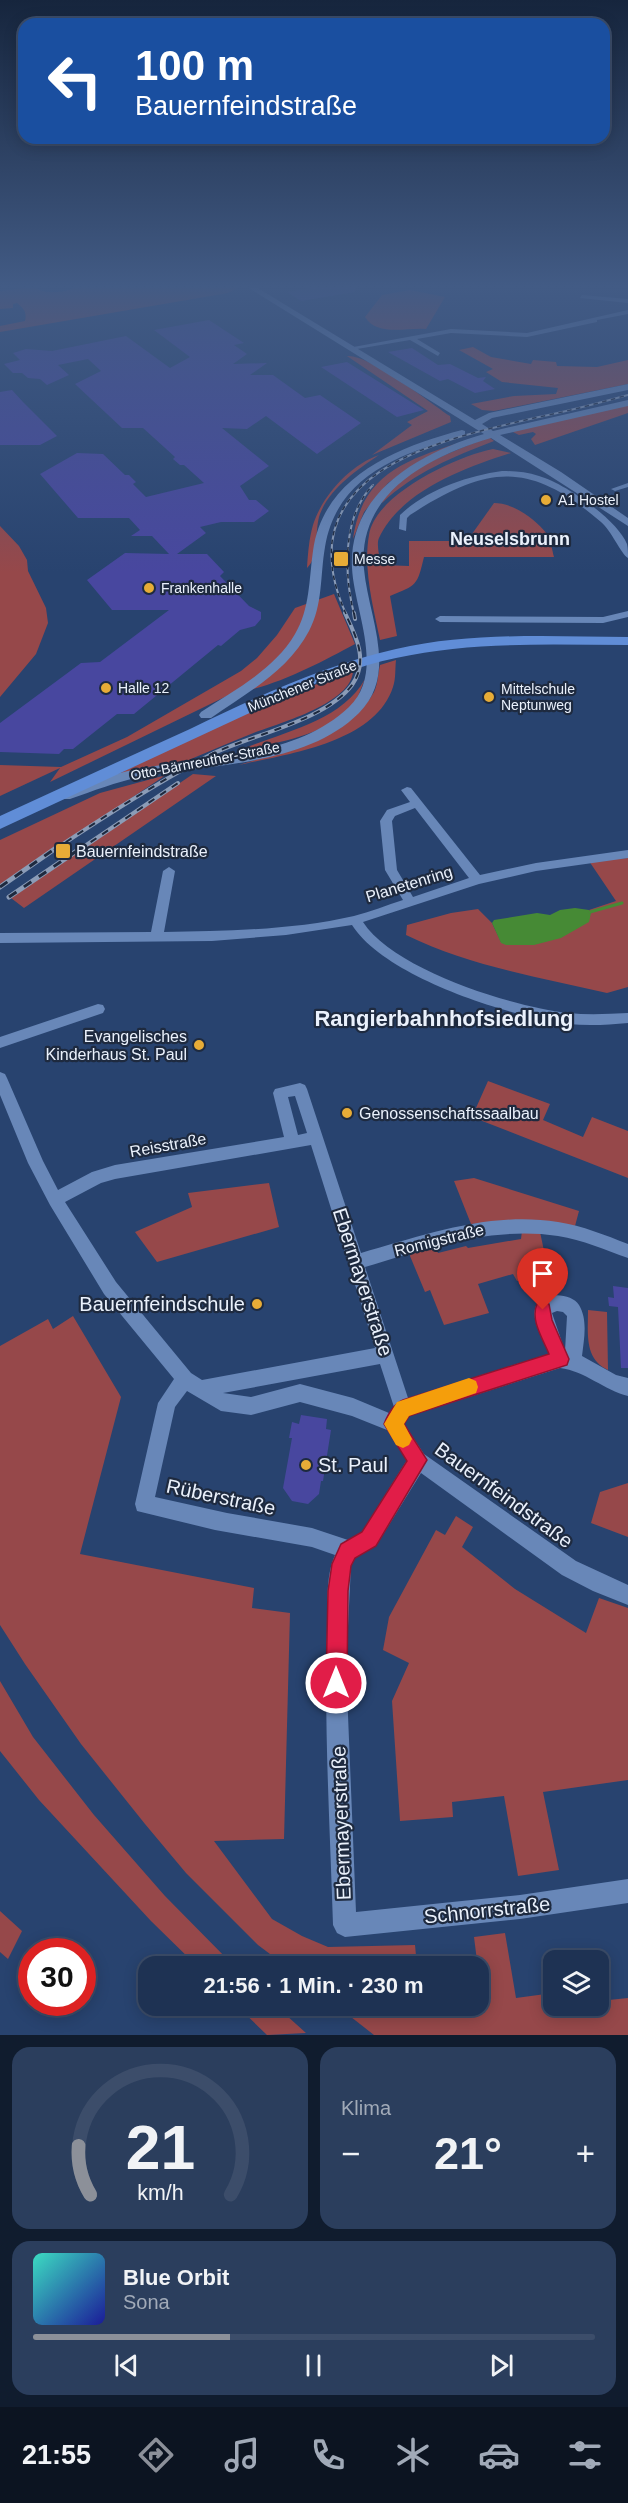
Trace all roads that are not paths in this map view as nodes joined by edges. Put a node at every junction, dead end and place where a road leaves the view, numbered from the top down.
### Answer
1 (407, 382) edge
2 (414, 382) edge
3 (418, 389) junction
4 (628, 389) edge
5 (628, 405) edge
6 (489, 426) junction
7 (436, 432) junction
8 (530, 438) junction
9 (493, 448) dead end
10 (521, 452) junction
11 (538, 452) junction
12 (351, 484) junction
13 (628, 485) edge
14 (615, 489) dead end
15 (628, 513) edge
16 (628, 523) edge
17 (362, 529) junction
18 (403, 529) dead end
19 (626, 545) edge
20 (628, 555) edge
21 (628, 614) edge
22 (440, 619) dead end
23 (628, 633) edge
24 (628, 641) edge
25 (399, 648) junction
26 (334, 665) junction
27 (206, 715) junction
28 (408, 790) dead end
29 (43, 803) junction
30 (416, 804) junction
31 (0, 810) edge
32 (0, 823) edge
33 (628, 854) edge
34 (169, 871) dead end
35 (477, 880) junction
36 (409, 900) junction
37 (355, 920) junction
38 (157, 936) junction
39 (0, 938) edge
40 (98, 1009) dead end
41 (628, 1018) edge
42 (0, 1043) edge
43 (0, 1078) edge
44 (315, 1138) junction
45 (293, 1142) junction
46 (55, 1200) junction
47 (628, 1251) edge
48 (356, 1262) junction
49 (386, 1354) junction
50 (191, 1384) junction
51 (628, 1387) edge
52 (403, 1409) junction
53 (393, 1424) junction
54 (418, 1460) junction
55 (348, 1551) junction
56 (628, 1595) edge
57 (628, 1891) edge
58 (345, 1925) joint

1 - 3 main road
2 - 6 main road
3 - 6 main road
3 - 7 main road, Otto-Bärnreuther-Straße
4 - 6 main road, Otto-Bärnreuther-Straße
4 - 12 main road, Otto-Bärnreuther-Straße
5 - 8 main road, Otto-Bärnreuther-Straße
5 - 17 main road, Otto-Bärnreuther-Straße
6 - 7 main road, Otto-Bärnreuther-Straße
6 - 8 main road, Otto-Bärnreuther-Straße
6 - 10 main road
6 - 11 main road
6 - 17 main road, Otto-Bärnreuther-Straße
7 - 12 main road, Otto-Bärnreuther-Straße
8 - 11 main road
9 - 10 main road
10 - 16 main road
11 - 15 main road
12 - 27 main road, Otto-Bärnreuther-Straße
13 - 14 street
17 - 29 main road, Otto-Bärnreuther-Straße
18 - 19 street
19 - 20 street
21 - 22 street
23 - 25 main road, Münchener Straße
24 - 25 main road, Münchener Straße
25 - 26 main road, Münchener Straße
26 - 27 main road, Münchener Straße
26 - 29 main road, Münchener Straße
27 - 31 main road, Münchener Straße
28 - 30 street
29 - 32 main road, Münchener Straße
30 - 35 street
30 - 36 street
33 - 35 street, Planetenring
34 - 38 street
35 - 36 street, Planetenring
36 - 37 street, Planetenring
37 - 38 street
37 - 41 street, Planetenring
38 - 39 street
40 - 42 street
43 - 46 street
44 - 45 street, Reisstraße
44 - 45 street, Ebermayerstraße
44 - 48 street, Ebermayerstraße
45 - 46 street, Reisstraße
46 - 50 street
47 - 48 street, Romigstraße
48 - 49 street, Ebermayerstraße
49 - 50 street
49 - 52 street, Ebermayerstraße
50 - 53 street
50 - 55 street, Rüberstraße
51 - 52 street
52 - 53 street
53 - 54 street, Bauernfeindstraße
54 - 55 street
54 - 56 street, Bauernfeindstraße
55 - 58 street, Ebermayerstraße
57 - 58 street, Schnorrstraße

